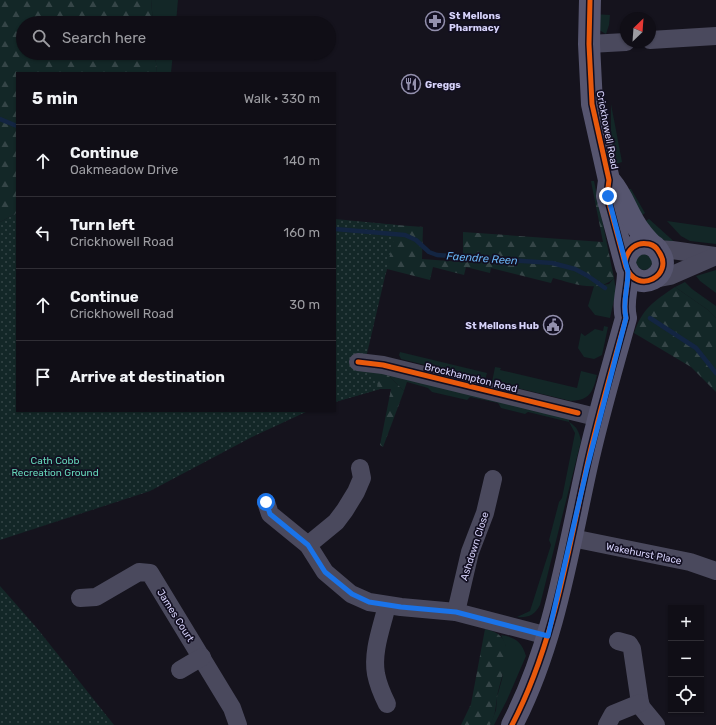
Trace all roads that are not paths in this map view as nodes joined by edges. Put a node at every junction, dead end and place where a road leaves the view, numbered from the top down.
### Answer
1 (590, 0) edge
2 (716, 36) edge
3 (656, 40) edge
4 (620, 42) edge
5 (589, 44) junction
6 (609, 180) junction
7 (655, 247) junction
8 (626, 267) junction
9 (653, 280) junction
10 (626, 318) junction
11 (358, 362) dead end
12 (600, 418) junction
13 (360, 468) dead end
14 (493, 479) dead end
15 (266, 502) dead end
16 (572, 538) junction
17 (308, 545) junction
18 (716, 571) edge
19 (80, 598) dead end
20 (387, 605) junction
21 (456, 612) junction
22 (548, 636) junction
23 (618, 641) dead end
24 (202, 657) junction
25 (180, 670) dead end
26 (640, 703) junction
27 (387, 704) dead end
28 (238, 725) edge
29 (512, 725) edge
30 (606, 725) edge
31 (656, 725) edge

1 - 5 street, Crickhowell Road
2 - 3 street
4 - 5 street
5 - 6 street, Crickhowell Road
6 - 7 street, Crickhowell Road
6 - 8 street, Crickhowell Road
7 - 8 street
7 - 9 street
7 - 9 street
8 - 9 street
8 - 10 street, Crickhowell Road
9 - 10 street, Crickhowell Road
10 - 12 street, Crickhowell Road
11 - 12 street, Brockhampton Road
12 - 16 street, Crickhowell Road
13 - 17 street
14 - 21 street, Ashdown Close
15 - 17 street
16 - 18 street, Wakehurst Place
16 - 22 street, Crickhowell Road
17 - 20 street
19 - 24 street, James Court
20 - 21 street
20 - 27 street
21 - 22 street
22 - 29 street, Crickhowell Road
23 - 26 street
24 - 25 street
24 - 28 street, James Court
26 - 30 street
26 - 31 street

